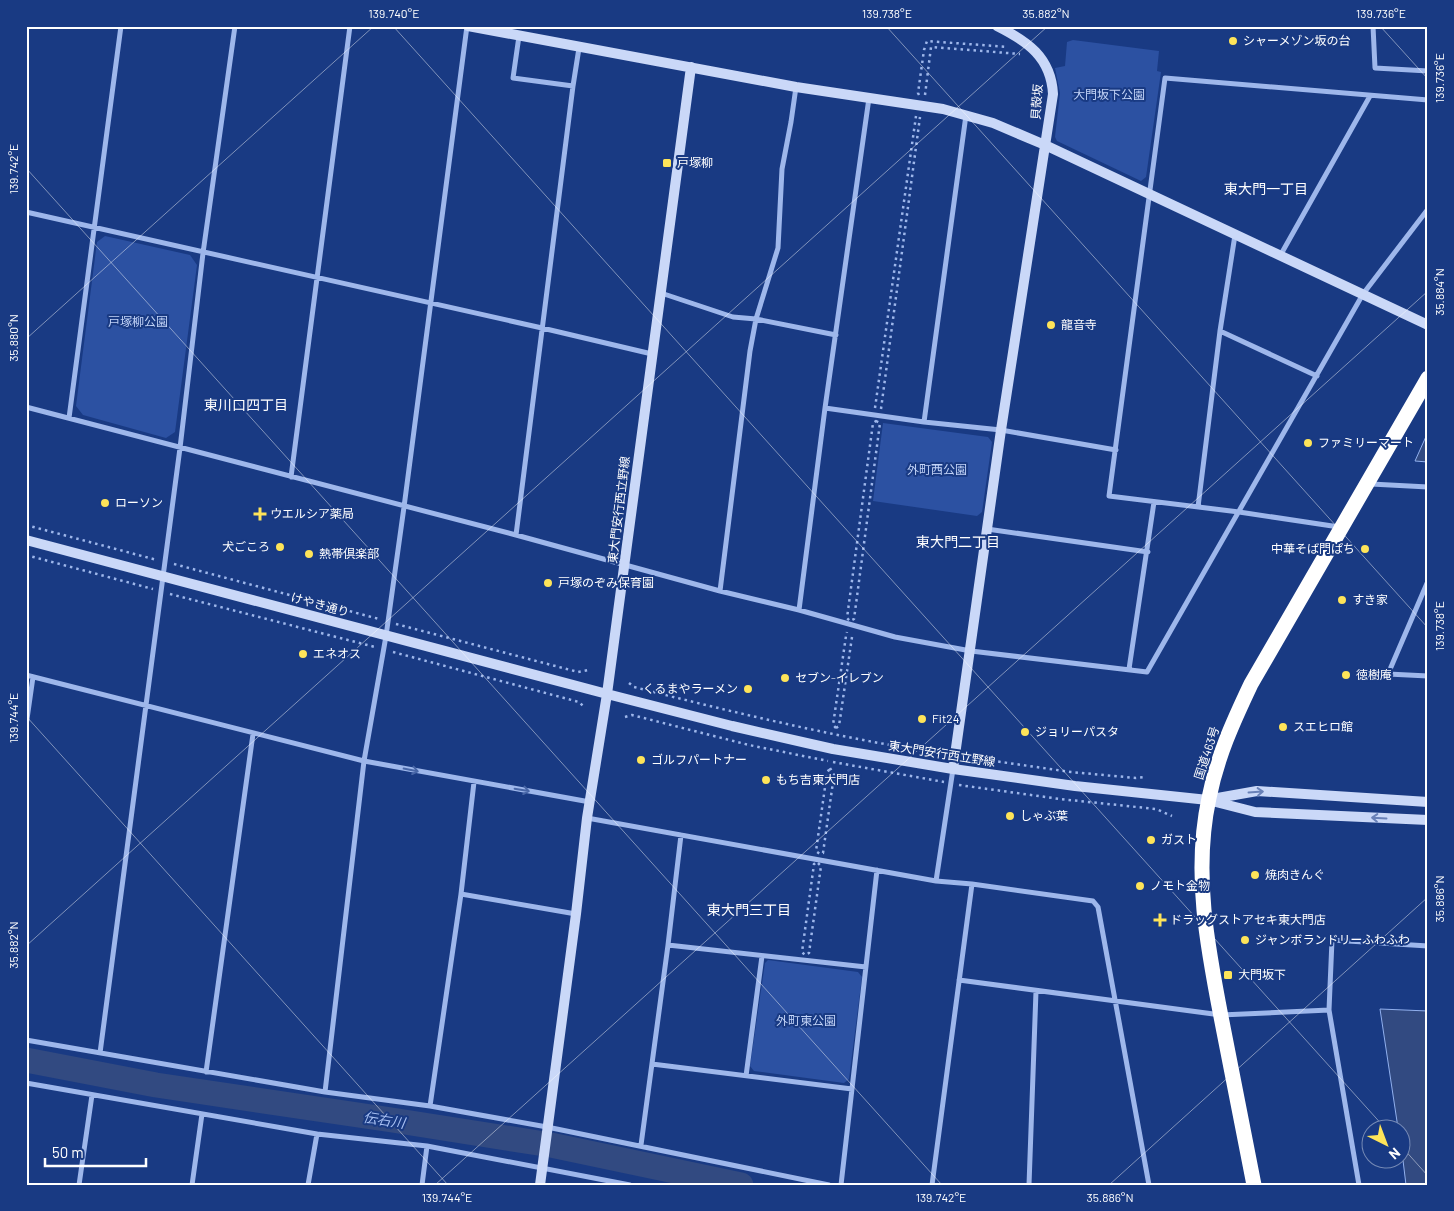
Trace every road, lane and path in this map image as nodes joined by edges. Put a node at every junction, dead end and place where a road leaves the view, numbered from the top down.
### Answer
1 (121, 26) edge
2 (235, 26) edge
3 (350, 26) edge
4 (468, 26) edge
5 (997, 26) edge
6 (1373, 26) edge
7 (519, 36) junction
8 (579, 48) junction
9 (1035, 52) junction
10 (691, 67) junction
11 (1428, 71) edge
12 (573, 86) junction
13 (796, 87) junction
14 (920, 96) dead end
15 (924, 96) dead end
16 (1370, 96) junction
17 (869, 98) junction
18 (1428, 100) edge
19 (966, 115) junction
20 (1045, 145) junction
21 (1149, 194) junction
22 (1428, 209) edge
23 (26, 212) edge
24 (95, 228) junction
25 (1235, 235) junction
26 (203, 253) junction
27 (1280, 256) junction
28 (317, 278) junction
29 (661, 293) junction
30 (1364, 294) junction
31 (432, 304) junction
32 (756, 319) junction
33 (1428, 324) edge
34 (542, 328) junction
35 (1220, 331) junction
36 (836, 335) junction
37 (652, 354) junction
38 (1317, 376) junction
39 (1428, 378) edge
40 (26, 407) edge
41 (826, 408) junction
42 (878, 410) joint
43 (69, 418) junction
44 (924, 422) junction
45 (1000, 430) junction
46 (180, 448) junction
47 (1116, 450) junction
48 (290, 477) junction
49 (1368, 483) junction
50 (1428, 487) edge
51 (1154, 502) junction
52 (404, 507) junction
53 (1198, 507) junction
54 (1239, 512) junction
55 (26, 525) edge
56 (1343, 527) junction
57 (987, 529) junction
58 (516, 535) junction
59 (26, 540) edge
60 (1148, 552) junction
61 (26, 555) edge
62 (165, 562) junction
63 (625, 566) junction
64 (163, 576) junction
65 (1428, 581) edge
66 (161, 591) junction
67 (720, 591) junction
68 (799, 610) junction
69 (850, 621) joint
70 (388, 622) junction
71 (386, 636) junction
72 (383, 650) junction
73 (971, 650) junction
74 (1129, 669) junction
75 (588, 670) dead end
76 (26, 675) edge
77 (1428, 676) edge
78 (33, 677) junction
79 (629, 683) dead end
80 (607, 694) junction
81 (145, 705) junction
82 (583, 706) dead end
83 (26, 726) edge
84 (836, 728) joint
85 (253, 734) junction
86 (956, 755) junction
87 (364, 761) junction
88 (953, 770) junction
89 (1146, 777) dead end
90 (474, 782) junction
91 (1208, 800) junction
92 (590, 802) junction
93 (1428, 802) edge
94 (587, 818) junction
95 (1428, 820) edge
96 (681, 835) junction
97 (820, 854) joint
98 (878, 870) junction
99 (936, 881) junction
100 (972, 884) junction
101 (460, 894) junction
102 (576, 914) junction
103 (668, 945) junction
104 (1428, 946) edge
105 (805, 955) joint
106 (762, 956) junction
107 (866, 968) junction
108 (959, 980) junction
109 (1036, 991) junction
110 (1115, 1001) junction
111 (1329, 1010) junction
112 (1221, 1015) junction
113 (26, 1040) edge
114 (100, 1053) junction
115 (652, 1064) junction
116 (206, 1072) junction
117 (746, 1076) junction
118 (26, 1083) edge
119 (852, 1089) junction
120 (325, 1092) junction
121 (92, 1095) junction
122 (430, 1106) junction
123 (202, 1114) junction
124 (547, 1130) junction
125 (316, 1134) junction
126 (641, 1145) junction
127 (427, 1146) junction
128 (543, 1162) junction
129 (80, 1185) edge
130 (192, 1185) edge
131 (308, 1185) edge
132 (422, 1185) edge
133 (540, 1185) edge
134 (630, 1185) edge
135 (830, 1185) edge
136 (841, 1185) edge
137 (932, 1185) edge
138 (1029, 1185) edge
139 (1149, 1185) edge
140 (1254, 1185) edge
141 (1359, 1185) edge

1 - 24 street
2 - 26 street
3 - 28 street
4 - 7 street
4 - 31 street
5 - 9 street, 貝殻坂
6 - 11 street
7 - 8 street
7 - 12 street
8 - 10 street
8 - 12 street
9 - 14 path
9 - 15 path
9 - 20 street, 貝殻坂
10 - 13 street
10 - 29 street, 東大門安行西立野線
12 - 34 street
13 - 17 street
13 - 32 street
16 - 18 street
16 - 21 street
16 - 27 street
17 - 19 street
17 - 36 street
19 - 20 street
19 - 44 street
20 - 21 street
20 - 45 street, 貝殻坂
21 - 25 street
21 - 47 street
22 - 30 street
23 - 24 street
24 - 26 street
24 - 43 street
25 - 27 street
25 - 35 street
26 - 28 street
26 - 46 street
27 - 30 street
28 - 31 street
28 - 48 street
29 - 32 street
29 - 37 street, 東大門安行西立野線
30 - 33 street
30 - 38 street
31 - 34 street
31 - 52 street
32 - 36 street
32 - 67 street
34 - 37 street
34 - 58 street
35 - 38 street
35 - 53 street
36 - 41 street
37 - 63 street, 東大門安行西立野線
38 - 54 street
39 - 49 highway, 国道463号
40 - 43 street
41 - 44 street
41 - 68 street
42 - 42 path
43 - 46 street
44 - 45 street
45 - 47 street
45 - 57 street, 貝殻坂
46 - 48 street
46 - 62 street
47 - 51 street
48 - 52 street
49 - 50 street
49 - 56 highway, 国道463号
51 - 53 street
51 - 60 street
52 - 58 street
52 - 70 street
53 - 54 street
54 - 56 street
54 - 74 street
55 - 62 path
56 - 91 highway, 国道463号
57 - 60 street
57 - 73 street, 貝殻坂
58 - 63 street
59 - 64 street, けやき通り
60 - 74 street
61 - 66 path
62 - 64 street
62 - 70 path
63 - 67 street
63 - 80 street, 東大門安行西立野線
64 - 66 street
64 - 71 street, けやき通り
65 - 77 street
66 - 72 path
66 - 81 street
67 - 68 street
68 - 73 street
69 - 69 path
70 - 71 street
70 - 75 path
71 - 72 street
71 - 80 street, けやき通り
72 - 82 path
72 - 87 street
73 - 74 street
73 - 86 street, 貝殻坂
76 - 78 street
78 - 81 street
78 - 83 street
79 - 86 path
80 - 88 street, 東大門安行西立野線
80 - 92 street
81 - 85 street
81 - 114 street
84 - 84 path
85 - 87 street
85 - 116 street
86 - 88 street, 貝殻坂
86 - 89 path
87 -> 90 street
87 - 120 street
88 - 91 street, 東大門安行西立野線
88 - 99 street
90 -> 92 street
90 - 101 street
91 -> 93 street
95 -> 91 street
91 - 112 highway, 国道463号
92 - 94 street
94 - 96 street
94 - 102 street
96 - 98 street
96 - 103 street
97 - 97 path
98 - 99 street
98 - 107 street
99 - 100 street
100 - 108 street
100 - 110 street
101 - 102 street
101 - 122 street
102 - 124 street
103 - 106 street
103 - 115 street
104 - 111 street
105 - 105 path
106 - 107 street
106 - 117 street
107 - 119 street
108 - 109 street
108 - 137 street
109 - 110 street
109 - 138 street
110 - 112 street
110 - 139 street
111 - 112 street
111 - 141 street
112 - 140 highway, 国道463号
113 - 114 street
114 - 116 street
115 - 117 street
115 - 126 street
116 - 120 street
117 - 119 street
118 - 121 street
119 - 136 street
120 - 122 street
121 - 123 street
121 - 129 street
122 - 124 street
123 - 125 street
123 - 130 street
124 - 126 street
124 - 128 street
125 - 127 street
125 - 131 street
126 - 135 street
127 - 128 street
127 - 132 street
128 - 133 street
128 - 134 street

